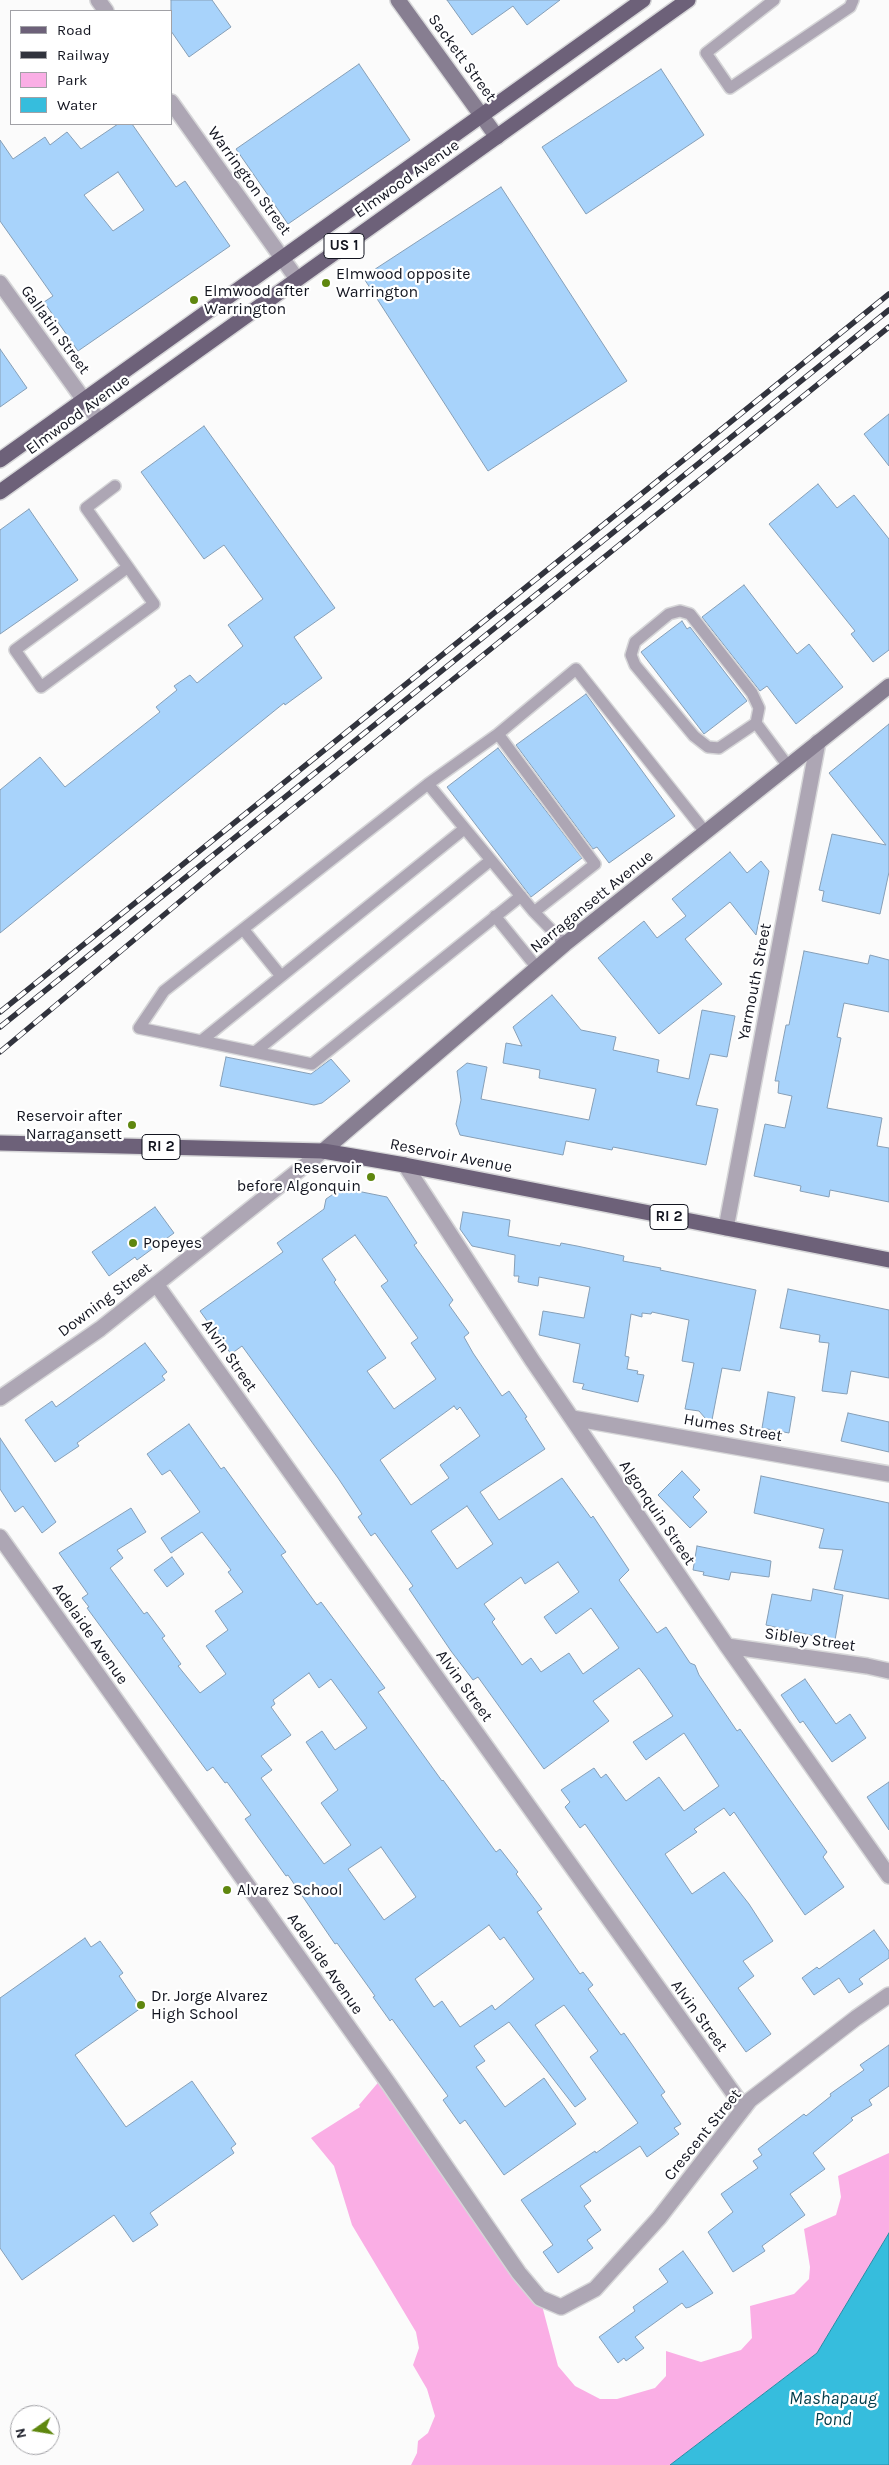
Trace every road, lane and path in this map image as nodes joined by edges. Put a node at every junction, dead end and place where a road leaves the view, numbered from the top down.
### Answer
1 (398, 0) edge
2 (643, 0) edge
3 (688, 0) edge
4 (774, 0) edge
5 (853, 0) edge
6 (172, 103) edge
7 (481, 116) junction
8 (496, 137) junction
9 (282, 258) junction
10 (297, 279) junction
11 (0, 283) edge
12 (84, 400) junction
13 (99, 421) junction
14 (0, 460) edge
15 (115, 486) dead end
16 (0, 492) edge
17 (128, 567) junction
18 (889, 686) edge
19 (756, 723) junction
20 (498, 734) junction
21 (818, 742) junction
22 (788, 766) junction
23 (428, 784) junction
24 (464, 829) junction
25 (706, 832) junction
26 (491, 860) junction
27 (521, 896) junction
28 (534, 912) junction
29 (495, 916) junction
30 (243, 930) junction
31 (565, 944) junction
32 (538, 969) junction
33 (281, 976) junction
34 (201, 1041) junction
35 (255, 1052) junction
36 (0, 1142) edge
37 (323, 1152) junction
38 (405, 1165) junction
39 (726, 1228) junction
40 (889, 1260) edge
41 (156, 1284) junction
42 (0, 1398) edge
43 (572, 1418) junction
44 (889, 1474) edge
45 (0, 1537) edge
46 (726, 1646) junction
47 (889, 1671) edge
48 (889, 1876) edge
49 (889, 1996) edge
50 (744, 2108) junction
51 (584, 2296) joint

1 - 7 street, Sackett Street
2 - 7 main road, Elmwood Avenue / US 1
3 - 8 main road, Elmwood Avenue / US 1
4 - 5 lane
6 - 9 street, Warrington Street
7 - 8 street, Sackett Street
7 - 9 main road, Elmwood Avenue / US 1
8 - 10 main road, Elmwood Avenue / US 1
9 - 10 street, Warrington Street
9 - 12 main road, Elmwood Avenue / US 1
10 - 13 main road, Elmwood Avenue / US 1
11 - 12 street, Gallatin Street
12 - 13 street, Gallatin Street
12 - 14 main road, Elmwood Avenue / US 1
13 - 16 main road, Elmwood Avenue / US 1
15 - 17 lane
17 - 17 lane
18 - 21 street, Narragansett Avenue
19 - 19 lane
19 - 22 lane
20 - 23 lane
20 - 25 lane
20 - 28 lane
21 - 22 street, Narragansett Avenue
21 - 39 street, Yarmouth Street
22 - 25 street, Narragansett Avenue
23 - 24 lane
23 - 30 lane
24 - 26 lane
24 - 33 lane
25 - 31 street, Narragansett Avenue
26 - 27 lane
26 - 35 lane
27 - 28 lane
27 - 29 lane
28 - 31 lane
29 - 32 lane
29 - 35 lane
30 - 33 lane
30 - 34 lane
31 - 32 street, Narragansett Avenue
32 - 37 street, Narragansett Avenue
33 - 34 lane
34 - 35 lane
36 - 37 main road, Reservoir Avenue / RI 2
37 - 38 main road, Reservoir Avenue / RI 2
37 - 41 street, Downing Street
38 - 39 main road, Reservoir Avenue / RI 2
38 - 43 street, Algonquin Street
39 - 40 main road, Reservoir Avenue / RI 2
41 - 42 street, Downing Street
41 - 50 street, Alvin Street
43 - 44 street, Humes Street
43 - 46 street, Algonquin Street
45 - 51 street, Adelaide Avenue
46 - 47 street, Sibley Street
46 - 48 street, Algonquin Street
49 - 50 street, Crescent Street
50 - 51 street, Crescent Street

